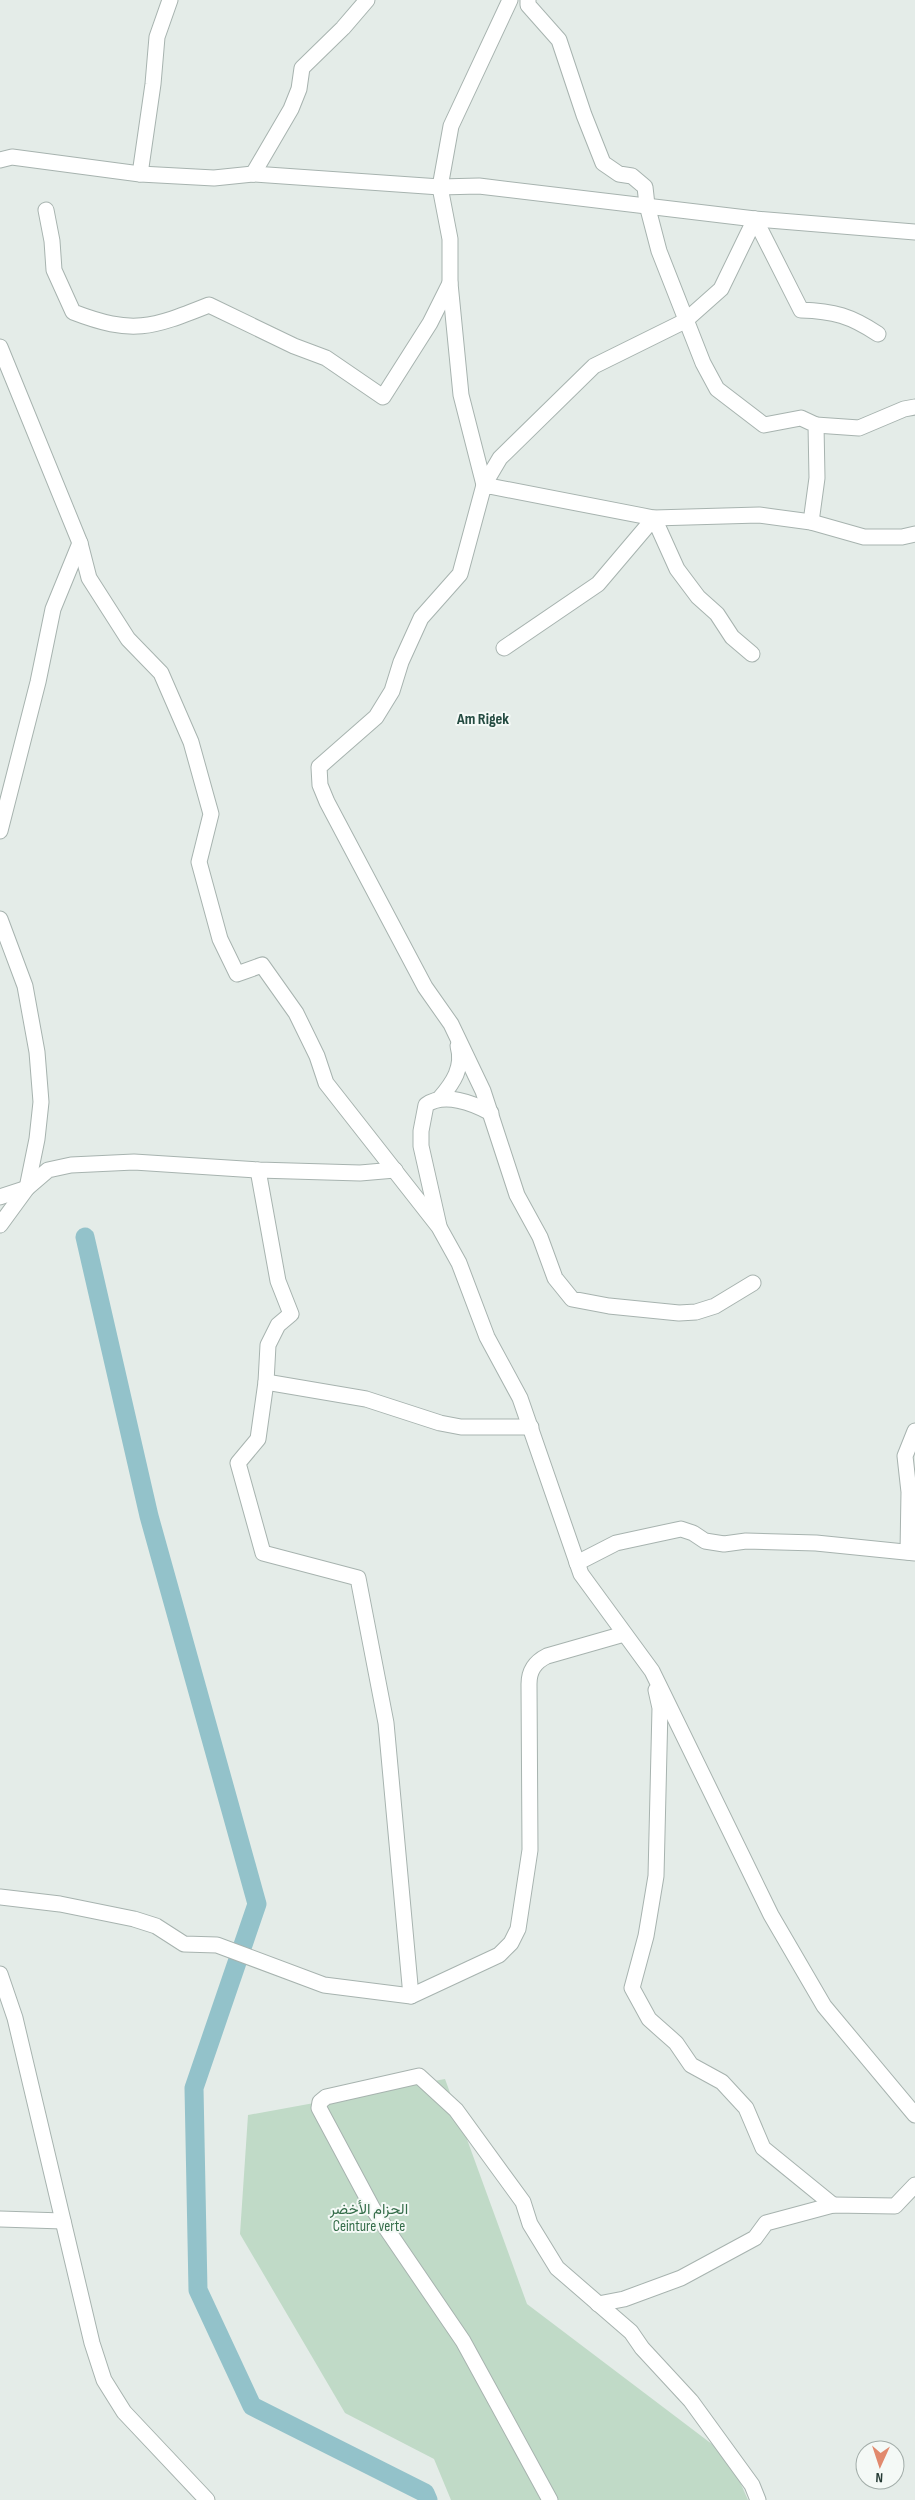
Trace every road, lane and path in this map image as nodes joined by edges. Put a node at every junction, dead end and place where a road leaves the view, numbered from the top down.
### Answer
1 (170, 0) edge
2 (367, 0) edge
3 (510, 0) edge
4 (528, 0) edge
5 (0, 160) edge
6 (140, 174) junction
7 (253, 174) junction
8 (440, 187) junction
9 (647, 205) junction
10 (46, 210) dead end
11 (755, 219) junction
12 (915, 232) edge
13 (450, 282) junction
14 (685, 321) junction
15 (878, 334) dead end
16 (0, 347) edge
17 (915, 407) edge
18 (816, 425) junction
19 (484, 485) junction
20 (654, 518) junction
21 (811, 522) junction
22 (915, 534) edge
23 (80, 543) junction
24 (504, 648) dead end
25 (752, 654) dead end
26 (3, 812) edge
27 (0, 831) edge
28 (0, 919) edge
29 (451, 1024) junction
30 (440, 1098) junction
31 (491, 1113) junction
32 (258, 1170) junction
33 (395, 1170) junction
34 (27, 1188) junction
35 (0, 1196) edge
36 (0, 1225) edge
37 (439, 1227) junction
38 (753, 1283) dead end
39 (266, 1382) junction
40 (530, 1427) junction
41 (915, 1431) edge
42 (911, 1553) edge
43 (577, 1563) junction
44 (624, 1634) junction
45 (652, 1672) junction
46 (0, 1897) edge
47 (0, 1974) edge
48 (411, 1996) junction
49 (915, 2115) edge
50 (915, 2185) edge
51 (833, 2205) junction
52 (0, 2220) edge
53 (62, 2221) junction
54 (598, 2304) junction
55 (207, 2500) edge
56 (550, 2500) edge
57 (758, 2500) edge

1 - 6 street
2 - 7 street
3 - 8 street
4 - 9 street
5 - 6 street
6 - 7 street
7 - 8 street
8 - 9 street
8 - 13 street
9 - 11 street
9 - 14 street
10 - 13 street
11 - 12 street
11 - 14 street
11 - 15 street
13 - 19 street
14 - 18 street
14 - 19 street
16 - 23 street
17 - 18 street
18 - 21 street
19 - 20 street
19 - 29 street
20 - 21 street
20 - 24 street
20 - 25 street
21 - 22 street
23 - 26 street
23 - 33 street
26 - 27 street
28 - 34 street
29 - 30 street
29 - 31 street
30 - 31 street
30 - 37 street
31 - 38 street
32 - 33 street
32 - 34 street
32 - 39 street
33 - 37 street
34 - 35 street
34 - 36 street
37 - 40 street
39 - 40 street
39 - 48 street
40 - 43 street
41 - 42 street
42 - 43 street
43 - 44 street
44 - 45 street
44 - 48 street
45 - 49 street
45 - 51 street
46 - 48 street
47 - 53 street
50 - 51 street
51 - 54 street
52 - 53 street
53 - 55 street
54 - 56 street
54 - 57 street

